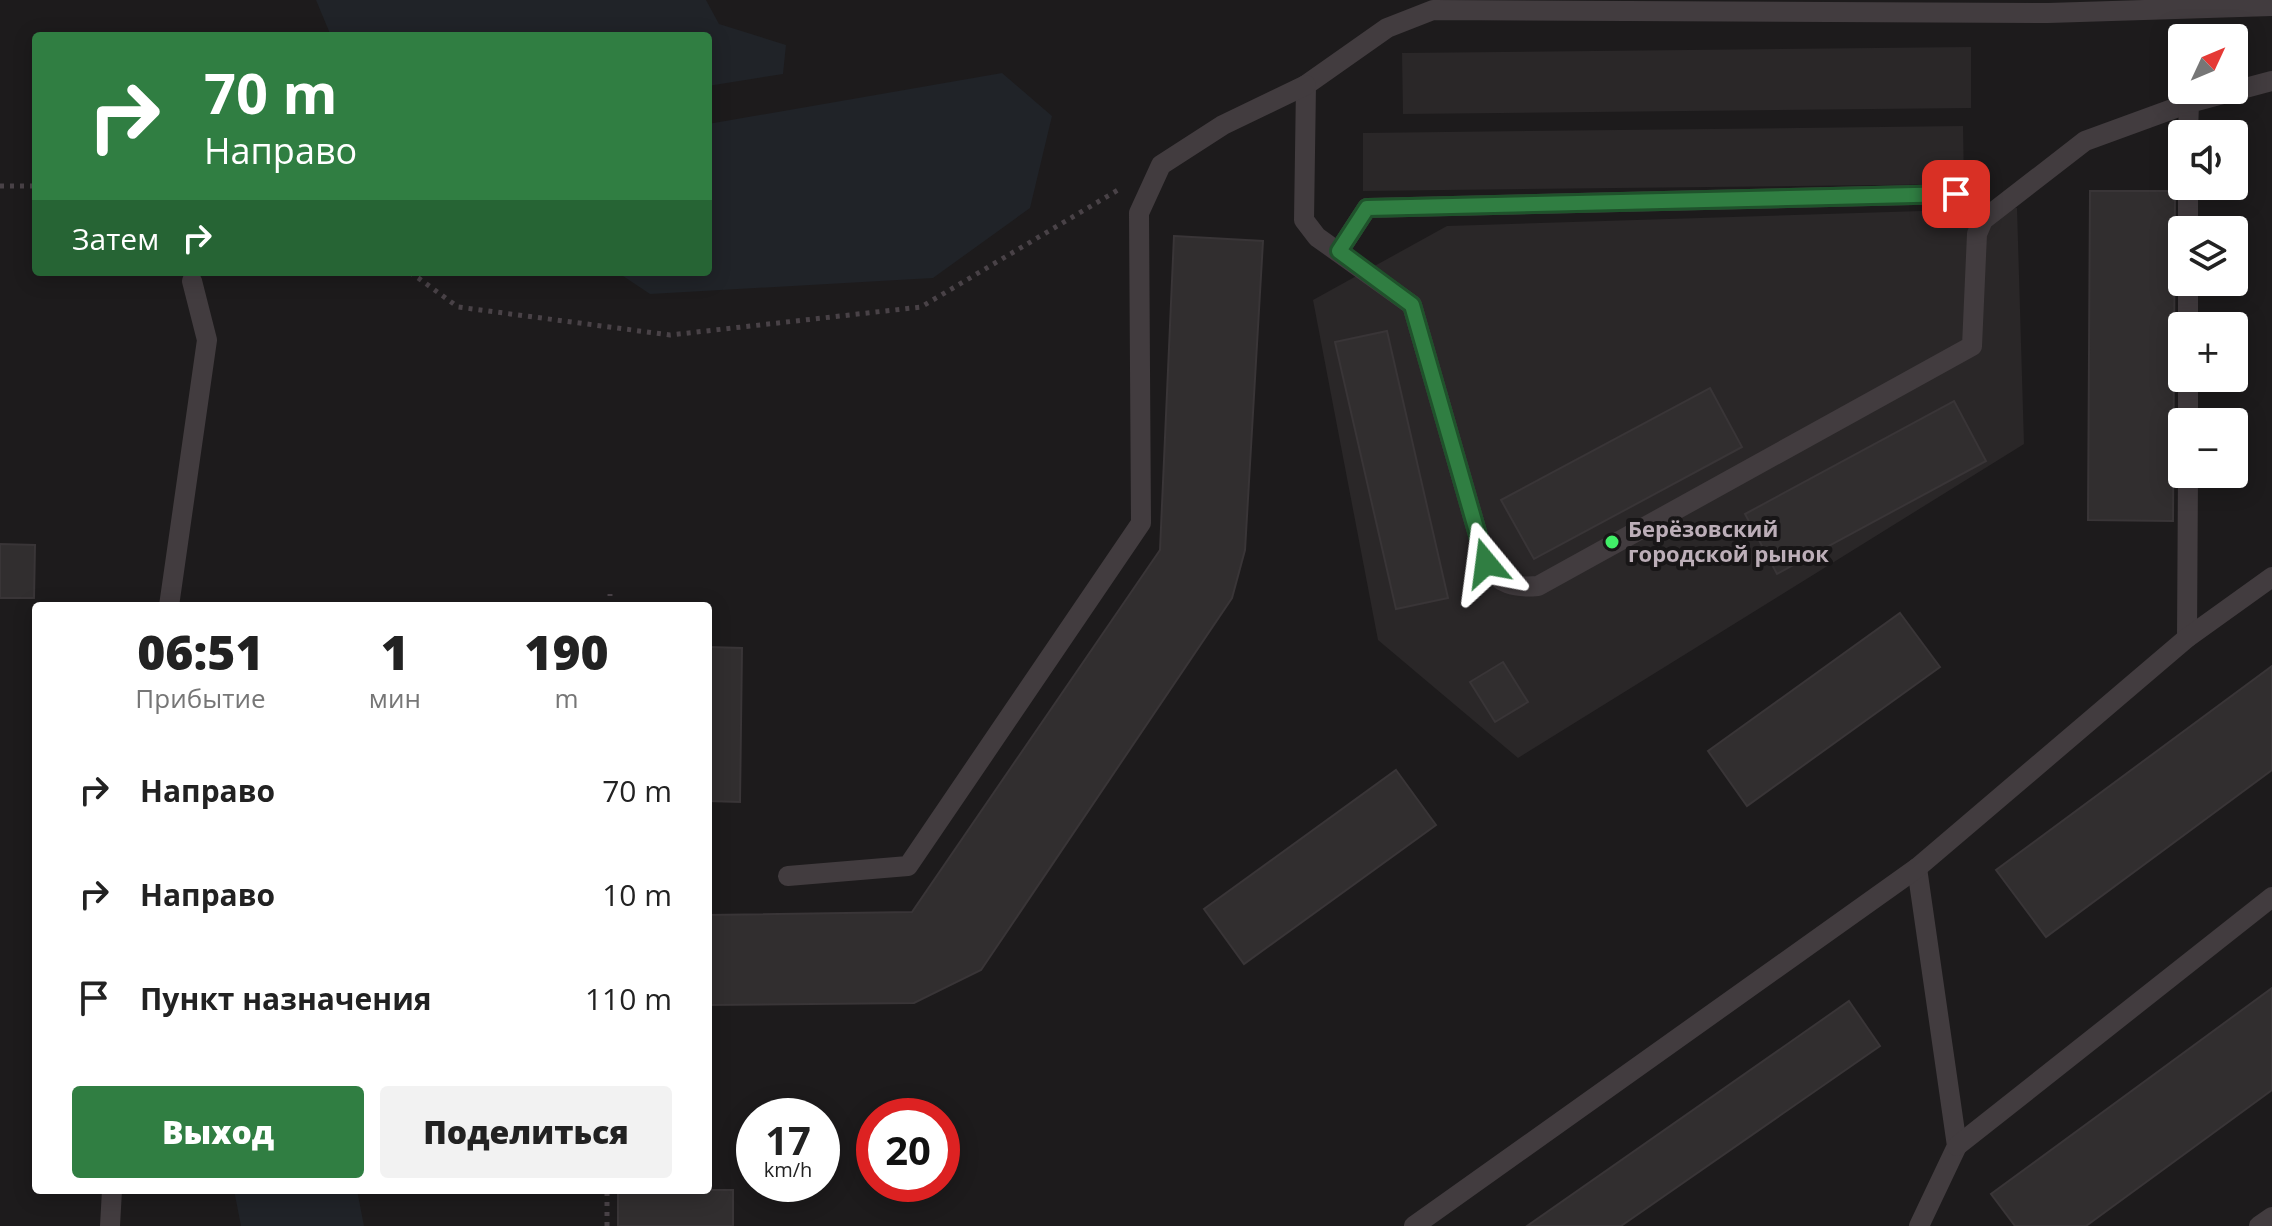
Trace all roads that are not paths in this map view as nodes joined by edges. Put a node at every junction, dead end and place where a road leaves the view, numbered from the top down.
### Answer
1 (1429, 5) edge
2 (1755, 6) edge
3 (2272, 6) edge
4 (2043, 7) edge
5 (2272, 81) edge
6 (1306, 85) junction
7 (2248, 87) edge
8 (2186, 104) edge
9 (1956, 194) dead end
10 (1339, 251) junction
11 (192, 281) dead end
12 (2188, 488) edge
13 (2272, 577) edge
14 (170, 602) edge
15 (2187, 638) junction
16 (1917, 868) junction
17 (788, 876) dead end
18 (2272, 897) edge
19 (1957, 1146) junction
20 (112, 1194) edge
21 (2272, 1217) edge
22 (110, 1226) edge
23 (1414, 1226) edge
24 (1919, 1226) edge
25 (2259, 1226) edge

1 - 2 lane
1 - 6 lane
2 - 4 lane
3 - 4 lane
5 - 7 lane
6 - 10 lane
6 - 17 lane
8 - 10 lane
9 - 10 lane
11 - 14 lane
12 - 15 lane
13 - 15 lane
15 - 16 lane
16 - 19 lane
16 - 23 lane
18 - 19 lane
19 - 24 lane
20 - 22 lane
21 - 25 lane

